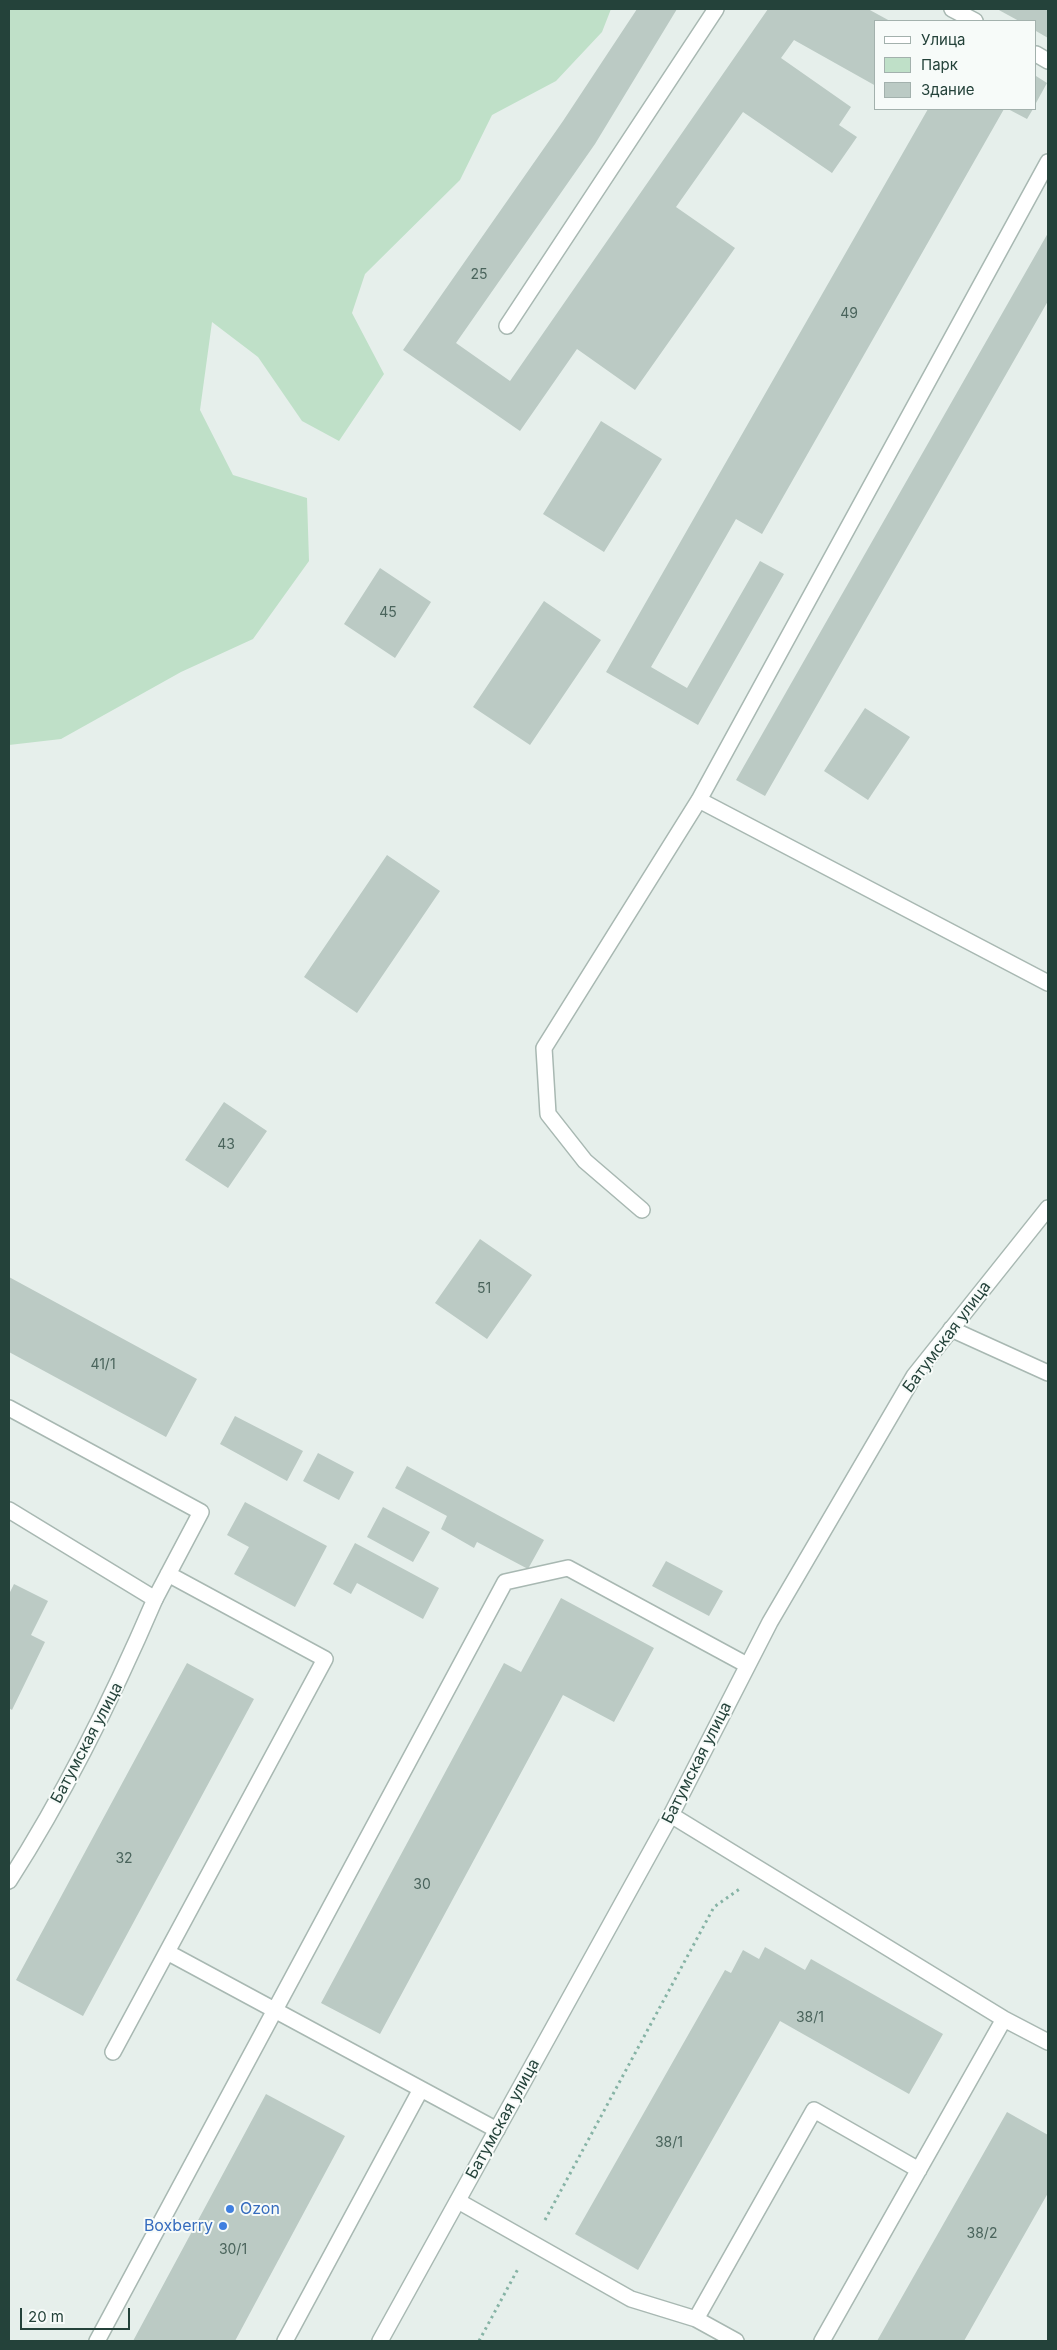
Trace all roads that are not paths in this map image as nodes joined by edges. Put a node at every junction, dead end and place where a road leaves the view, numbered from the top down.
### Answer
1 (716, 9) edge
2 (952, 9) edge
3 (973, 20) edge
4 (1037, 55) edge
5 (1048, 61) edge
6 (1048, 162) edge
7 (507, 326) dead end
8 (700, 800) junction
9 (1048, 983) edge
10 (1048, 1208) edge
11 (642, 1210) dead end
12 (951, 1329) junction
13 (1048, 1374) edge
14 (9, 1408) edge
15 (9, 1510) edge
16 (168, 1574) junction
17 (155, 1599) junction
18 (747, 1665) junction
19 (671, 1814) junction
20 (9, 1881) edge
21 (167, 1952) junction
22 (275, 2010) junction
23 (1004, 2020) junction
24 (1048, 2042) edge
25 (113, 2052) dead end
26 (421, 2089) junction
27 (497, 2130) junction
28 (919, 2170) junction
29 (458, 2201) junction
30 (696, 2319) junction
31 (96, 2341) edge
32 (285, 2341) edge
33 (380, 2341) edge
34 (736, 2341) edge
35 (822, 2341) edge

1 - 7 street
2 - 3 street
4 - 5 street
6 - 8 street
8 - 9 street
8 - 11 street
10 - 12 street, Батумская улица
12 - 13 street
12 - 18 street, Батумская улица
14 - 16 street, Батумская улица
15 - 17 street
16 - 17 street, Батумская улица
16 - 21 street
17 - 20 street, Батумская улица
18 - 19 street, Батумская улица
18 - 22 street
19 - 23 street
19 - 27 street, Батумская улица
21 - 22 street
21 - 25 street
22 - 26 street
22 - 31 street
23 - 24 street
23 - 28 street
26 - 27 street
26 - 32 street
27 - 29 street, Батумская улица
28 - 30 street
28 - 35 street
29 - 30 street
29 - 33 street, Батумская улица
30 - 34 street

